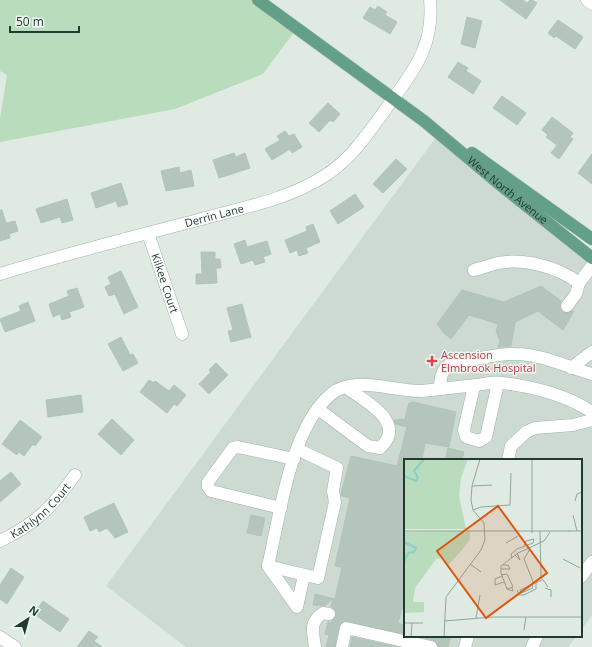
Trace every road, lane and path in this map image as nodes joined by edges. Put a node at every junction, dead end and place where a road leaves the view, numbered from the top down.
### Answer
1 (258, 0) edge
2 (430, 0) edge
3 (587, 0) edge
4 (592, 4) edge
5 (394, 98) junction
6 (424, 121) junction
7 (148, 233) junction
8 (592, 238) edge
9 (592, 258) edge
10 (592, 266) edge
11 (474, 270) dead end
12 (0, 274) edge
13 (579, 283) junction
14 (567, 306) dead end
15 (182, 334) dead end
16 (592, 352) edge
17 (571, 368) junction
18 (592, 374) edge
19 (498, 383) junction
20 (474, 386) junction
21 (346, 387) junction
22 (440, 389) junction
23 (318, 409) junction
24 (592, 412) edge
25 (592, 420) edge
26 (295, 454) junction
27 (508, 459) edge
28 (75, 475) dead end
29 (281, 508) junction
30 (0, 541) edge
31 (592, 562) edge
32 (268, 566) junction
33 (304, 575) junction
34 (582, 576) edge
35 (329, 614) dead end
36 (0, 637) edge
37 (468, 637) edge
38 (537, 637) edge
39 (15, 647) edge
40 (316, 647) edge
41 (342, 647) edge
42 (431, 647) edge
43 (466, 647) edge
44 (532, 647) edge

1 - 5 main road, West North Avenue
2 - 5 street, Derrin Lane
3 - 4 street
5 - 6 main road, West North Avenue
5 - 7 street, Derrin Lane
6 - 8 main road, West North Avenue
6 - 9 main road, West North Avenue
7 - 12 street, Derrin Lane
7 - 15 street, Kilkee Court
10 - 13 street
11 - 13 street
13 - 14 street
16 - 17 street
17 - 18 street
17 - 22 street
19 - 20 street
19 - 20 street
19 - 24 street
20 - 22 street
21 - 22 street
21 - 23 street
21 - 23 street
23 - 26 street
25 - 27 street
26 - 29 street
26 - 29 street
26 - 33 street
28 - 30 street, Kathlynn Court
29 - 32 street
31 - 34 street
32 - 33 street
32 - 33 street
35 - 40 street
36 - 39 street
37 - 43 street
38 - 44 street
41 - 42 street

